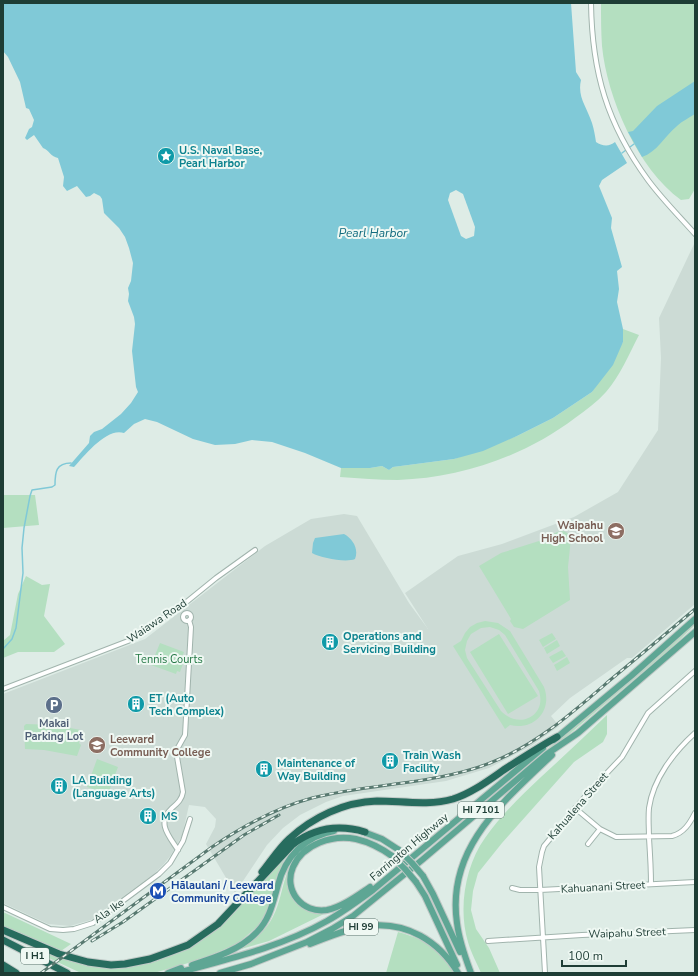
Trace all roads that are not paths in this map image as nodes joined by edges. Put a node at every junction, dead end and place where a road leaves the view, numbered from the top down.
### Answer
1 (591, 3) edge
2 (695, 234) edge
3 (255, 550) dead end
4 (695, 619) edge
5 (189, 620) dead end
6 (695, 632) edge
7 (695, 671) edge
8 (3, 689) edge
9 (578, 733) junction
10 (695, 733) edge
11 (557, 737) junction
12 (575, 808) junction
13 (695, 813) edge
14 (190, 819) dead end
15 (600, 829) junction
16 (365, 832) junction
17 (649, 836) junction
18 (588, 844) dead end
19 (178, 850) junction
20 (400, 868) junction
21 (695, 882) edge
22 (651, 884) junction
23 (512, 888) dead end
24 (540, 890) junction
25 (3, 907) edge
26 (230, 912) junction
27 (3, 930) edge
28 (695, 930) edge
29 (543, 937) junction
30 (3, 940) edge
31 (488, 941) dead end
32 (251, 964) junction
33 (3, 965) edge
34 (16, 973) edge
35 (67, 973) edge
36 (168, 973) edge
37 (177, 973) edge
38 (220, 973) edge
39 (459, 973) edge
40 (471, 973) edge
41 (545, 973) edge

1 - 2 street
3 - 8 street, Waiawa Road
4 - 11 main road, Farrington Highway / HI 7101
5 - 19 street
6 - 9 main road, Farrington Highway / HI 7101
7 - 12 street, Kahualena Street
9 - 32 main road, Farrington Highway / HI 7101
9 - 40 main road
10 - 17 street
11 - 20 main road, Farrington Highway / HI 7101
11 - 26 highway
12 - 15 street
12 - 24 street, Kahualena Street
13 - 17 street
14 - 19 street, Ala Ike
15 - 17 street
15 - 18 street
16 - 26 highway
16 - 36 main road
16 - 40 main road, bridge
17 - 22 street
19 - 25 street, Ala Ike
20 - 37 main road, Farrington Highway / HI 7101
20 - 39 main road, bridge
21 - 22 street, Kahuanani Street
22 - 24 street, Kahuanani Street
23 - 24 street, Kahuanani Street
24 - 29 street, Kahualena Street
26 - 27 highway
28 - 29 street, Waipahu Street
29 - 31 street, Waipahu Street
29 - 41 street, Kahualena Street
30 - 35 highway, I H1
32 - 38 main road, Farrington Highway / HI 99
32 - 39 main road, HI 99
33 - 34 highway, I H1

